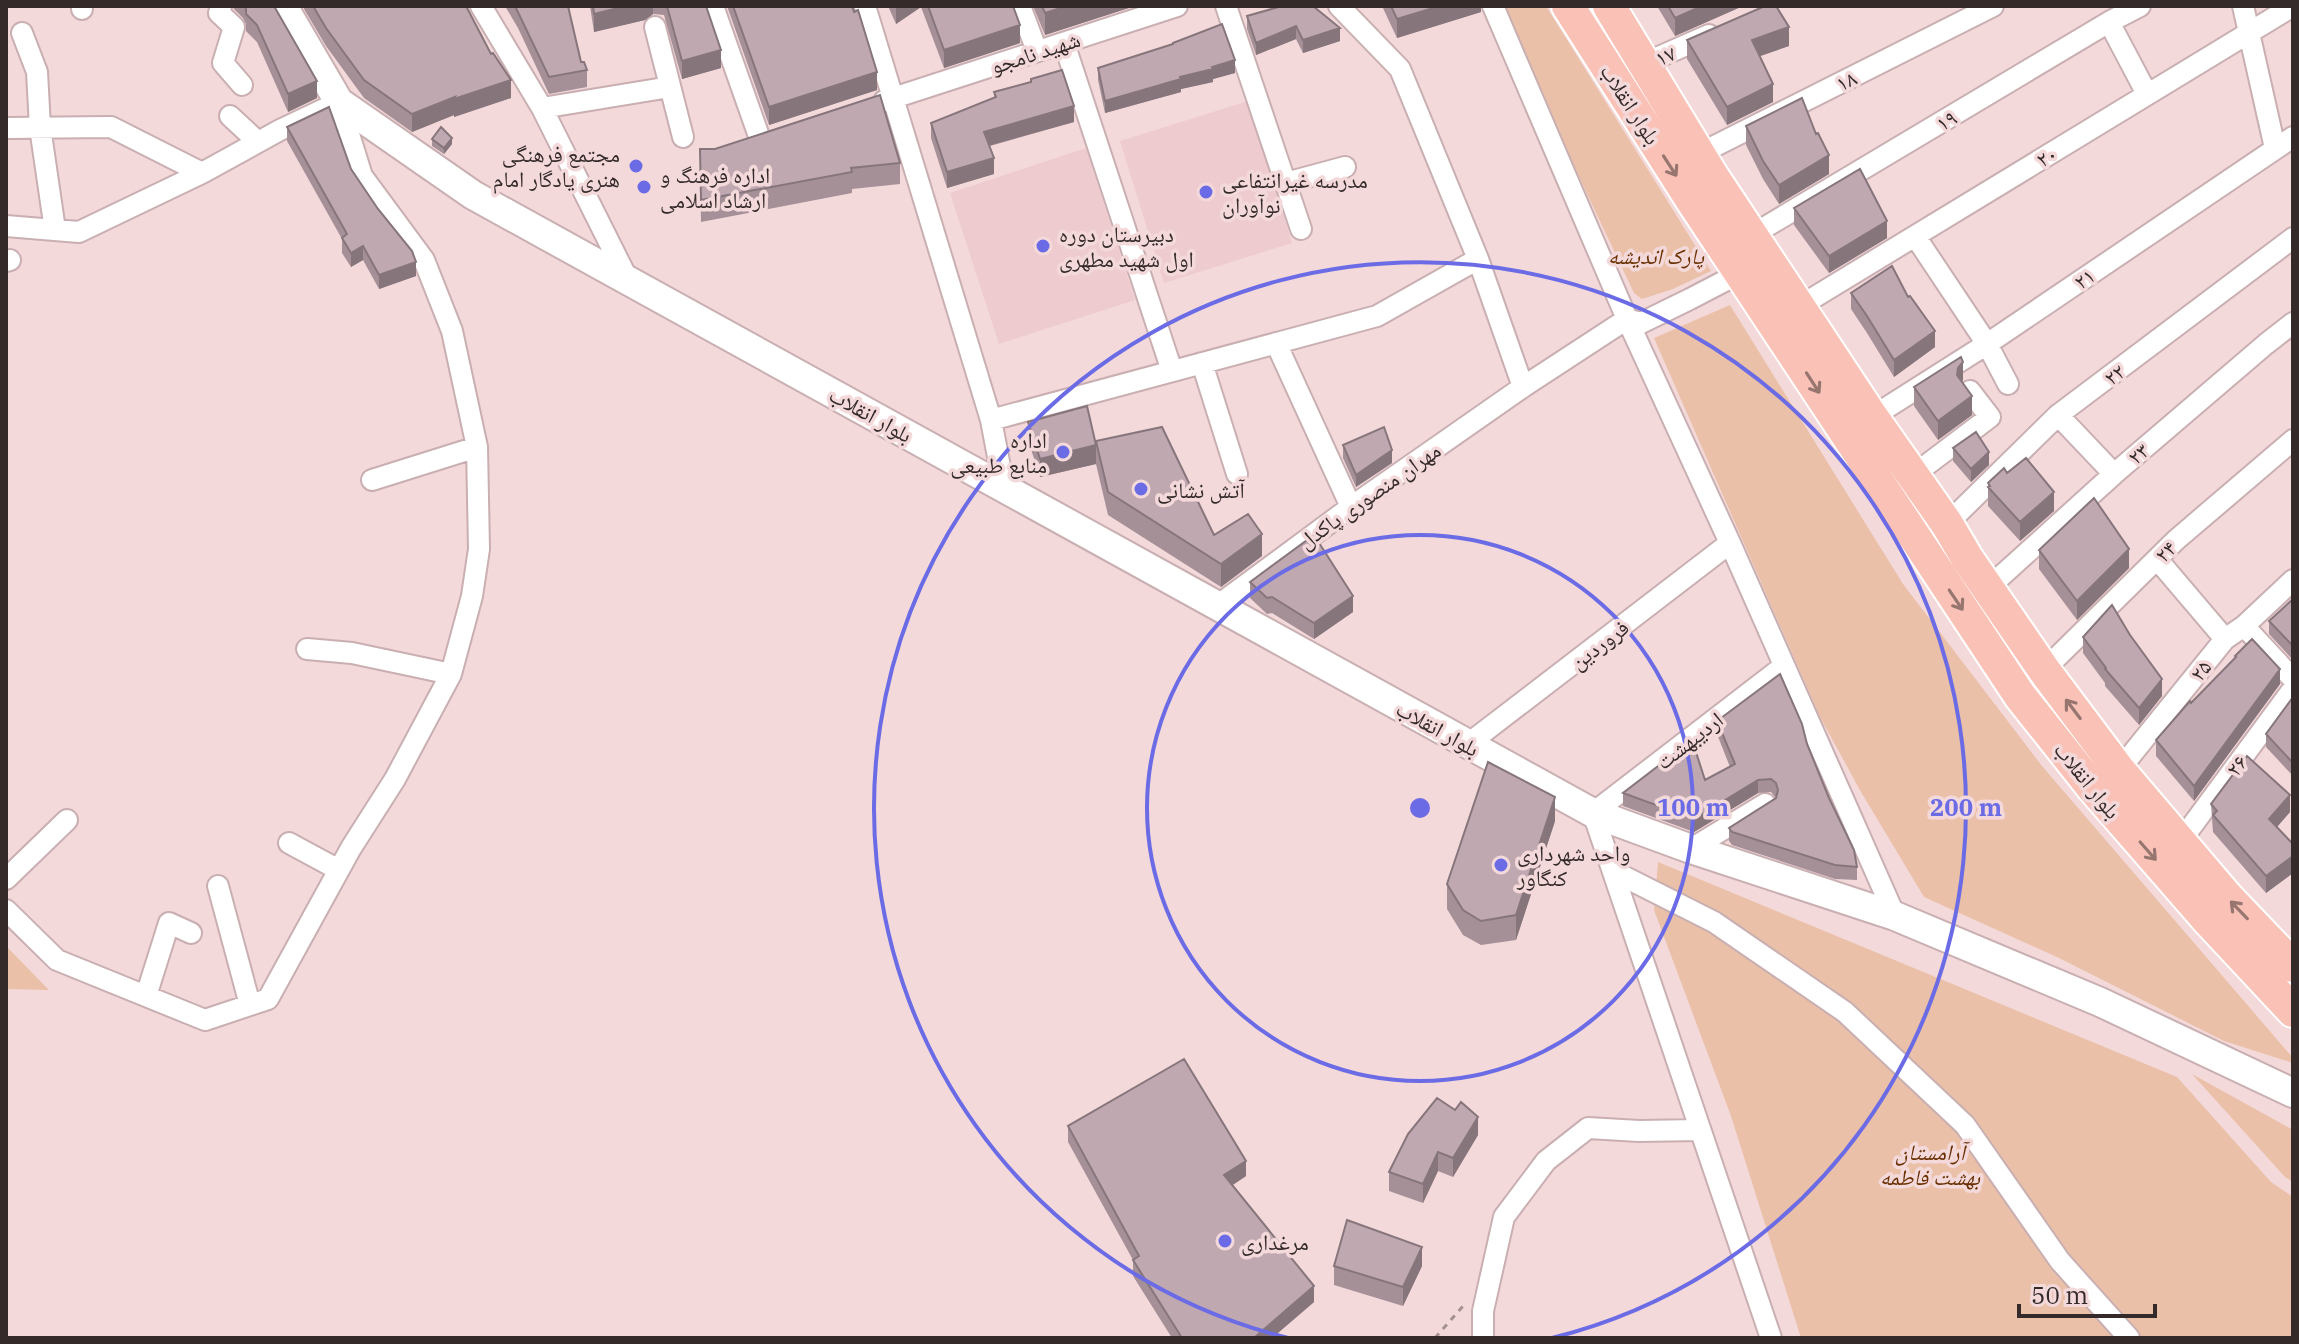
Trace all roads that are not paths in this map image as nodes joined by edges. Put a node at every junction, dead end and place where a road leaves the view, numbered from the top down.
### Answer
1 (221, 6) edge
2 (281, 6) edge
3 (481, 6) edge
4 (713, 6) edge
5 (865, 6) edge
6 (1020, 6) edge
7 (1177, 6) edge
8 (1226, 6) edge
9 (1339, 6) edge
10 (1493, 6) edge
11 (1568, 6) edge
12 (1609, 6) edge
13 (1993, 6) edge
14 (2140, 6) edge
15 (2243, 6) edge
16 (2293, 6) edge
17 (1953, 16) edge
18 (2109, 22) junction
19 (655, 27) dead end
20 (1722, 29) edge
21 (22, 33) dead end
22 (2247, 33) junction
23 (1064, 43) junction
24 (1037, 51) junction
25 (1643, 64) junction
26 (242, 85) dead end
27 (670, 87) junction
28 (2147, 94) junction
29 (893, 98) junction
30 (339, 102) junction
31 (542, 108) junction
32 (864, 108) edge
33 (230, 116) dead end
34 (40, 127) junction
35 (6, 128) edge
36 (683, 137) dead end
37 (761, 141) edge
38 (258, 142) junction
39 (2284, 142) edge
40 (1699, 154) junction
41 (1345, 167) dead end
42 (202, 173) junction
43 (1286, 183) junction
44 (6, 226) edge
45 (1301, 229) dead end
46 (55, 230) junction
47 (1915, 236) junction
48 (2293, 238) edge
49 (1752, 255) junction
50 (1478, 259) junction
51 (628, 280) junction
52 (1800, 306) junction
53 (1627, 319) junction
54 (2293, 323) edge
55 (1276, 343) junction
56 (1987, 344) junction
57 (1202, 363) junction
58 (1172, 371) junction
59 (2008, 384) dead end
60 (1523, 387) junction
61 (1970, 391) edge
62 (2058, 415) junction
63 (1872, 417) junction
64 (991, 420) junction
65 (2293, 440) edge
66 (477, 447) junction
67 (1237, 474) dead end
68 (2114, 474) junction
69 (1912, 476) junction
70 (372, 480) dead end
71 (1004, 488) junction
72 (1351, 507) junction
73 (1947, 524) junction
74 (1730, 543) junction
75 (2157, 559) junction
76 (2293, 580) edge
77 (1988, 588) junction
78 (1217, 606) junction
79 (2244, 626) junction
80 (2225, 639) junction
81 (307, 649) dead end
82 (1784, 666) junction
83 (2044, 670) junction
84 (451, 674) junction
85 (2293, 679) edge
86 (2293, 689) edge
87 (1468, 744) junction
88 (2119, 770) junction
89 (1765, 804) edge
90 (1593, 813) junction
91 (67, 820) dead end
92 (2180, 842) junction
93 (289, 843) dead end
94 (1691, 849) junction
95 (339, 870) junction
96 (1613, 871) junction
97 (6, 879) edge
98 (218, 886) dead end
99 (6, 910) edge
100 (1895, 916) junction
101 (191, 933) dead end
102 (2293, 966) edge
103 (146, 996) junction
104 (250, 1005) junction
105 (2293, 1011) edge
106 (2291, 1090) edge
107 (1700, 1130) junction
108 (1483, 1338) edge
109 (1771, 1338) edge
110 (2129, 1338) edge

1 - 26 street
2 - 30 street, بلوار انقلاب
3 - 31 street
4 - 37 street
5 - 29 street
6 - 24 street
7 - 23 street, شهید نامجو
8 - 43 street
9 - 50 street
10 - 53 street
11 -> 49 main road, بلوار انقلاب
12 - 25 main road, بلوار انقلاب
13 - 17 street, ۱۸
14 - 18 street, ۱۹
15 - 22 street
16 - 22 street, ۲۰
17 - 40 street, ۱۸
18 - 28 street
18 - 49 street, ۱۹
19 - 27 street
20 - 25 street, ۱۷
21 - 34 street
22 - 28 street, ۲۰
22 - 39 street
23 - 24 street, شهید نامجو
23 - 58 street
24 - 29 street, شهید نامجو
25 - 40 main road, بلوار انقلاب
27 - 31 street
27 - 36 street
28 - 47 street, ۲۰
29 - 32 street, شهید نامجو
29 - 64 street
30 - 38 street
30 - 51 street, بلوار انقلاب
30 - 66 street
31 - 51 street
33 - 38 street
34 - 35 street
34 - 42 street
34 - 46 street
38 - 42 street
39 - 56 street, ۲۱
40 - 49 main road, بلوار انقلاب
41 - 43 street
42 - 46 street
43 - 45 street
44 - 46 street
47 - 52 street, ۲۰
47 - 56 street
48 - 62 street, ۲۲
49 - 52 main road, بلوار انقلاب
49 - 53 street, مهران منصوری پاکدل
49 -> 105 main road, بلوار انقلاب
50 - 55 street
50 - 60 street
51 - 71 street, بلوار انقلاب
52 - 63 main road, بلوار انقلاب
53 - 60 street, مهران منصوری پاکدل
53 - 74 street
54 - 68 street, ۲۳
55 - 57 street
55 - 72 street
56 - 59 street
56 - 63 street, ۲۱
57 - 58 street
57 - 67 street
58 - 64 street
60 - 72 street, مهران منصوری پاکدل
61 - 69 street
62 - 68 street
62 - 73 street, ۲۲
63 - 69 main road, بلوار انقلاب
64 - 71 street
65 - 75 street, ۲۴
66 - 70 street
66 - 84 street
68 - 77 street, ۲۳
69 - 73 main road, بلوار انقلاب
71 - 78 street, بلوار انقلاب
72 - 78 street, مهران منصوری پاکدل
73 - 77 main road, بلوار انقلاب
74 - 82 street
74 - 87 street, فروردین
75 - 80 street
75 - 83 street, ۲۴
76 - 79 street, ۲۵
77 - 83 main road, بلوار انقلاب
78 - 87 street, بلوار انقلاب
79 - 80 street, ۲۵
79 - 85 street
80 - 88 street, ۲۵
81 - 84 street
82 - 90 street, اردیبهشت
82 - 100 street
88 -> 83 main road, بلوار انقلاب
84 - 95 street
86 - 92 street, ۲۶
87 - 90 street, بلوار انقلاب
88 - 92 main road, بلوار انقلاب
89 - 94 street
90 - 94 street, بلوار انقلاب
90 - 96 street
91 - 97 street
102 -> 92 main road, بلوار انقلاب
93 - 95 street
94 - 100 street, بلوار انقلاب
95 - 104 street
96 - 107 street
96 - 110 street
98 - 104 street
99 - 103 street
100 - 106 street, بلوار انقلاب
101 - 103 street
103 - 104 street
107 - 108 street
107 - 109 street

